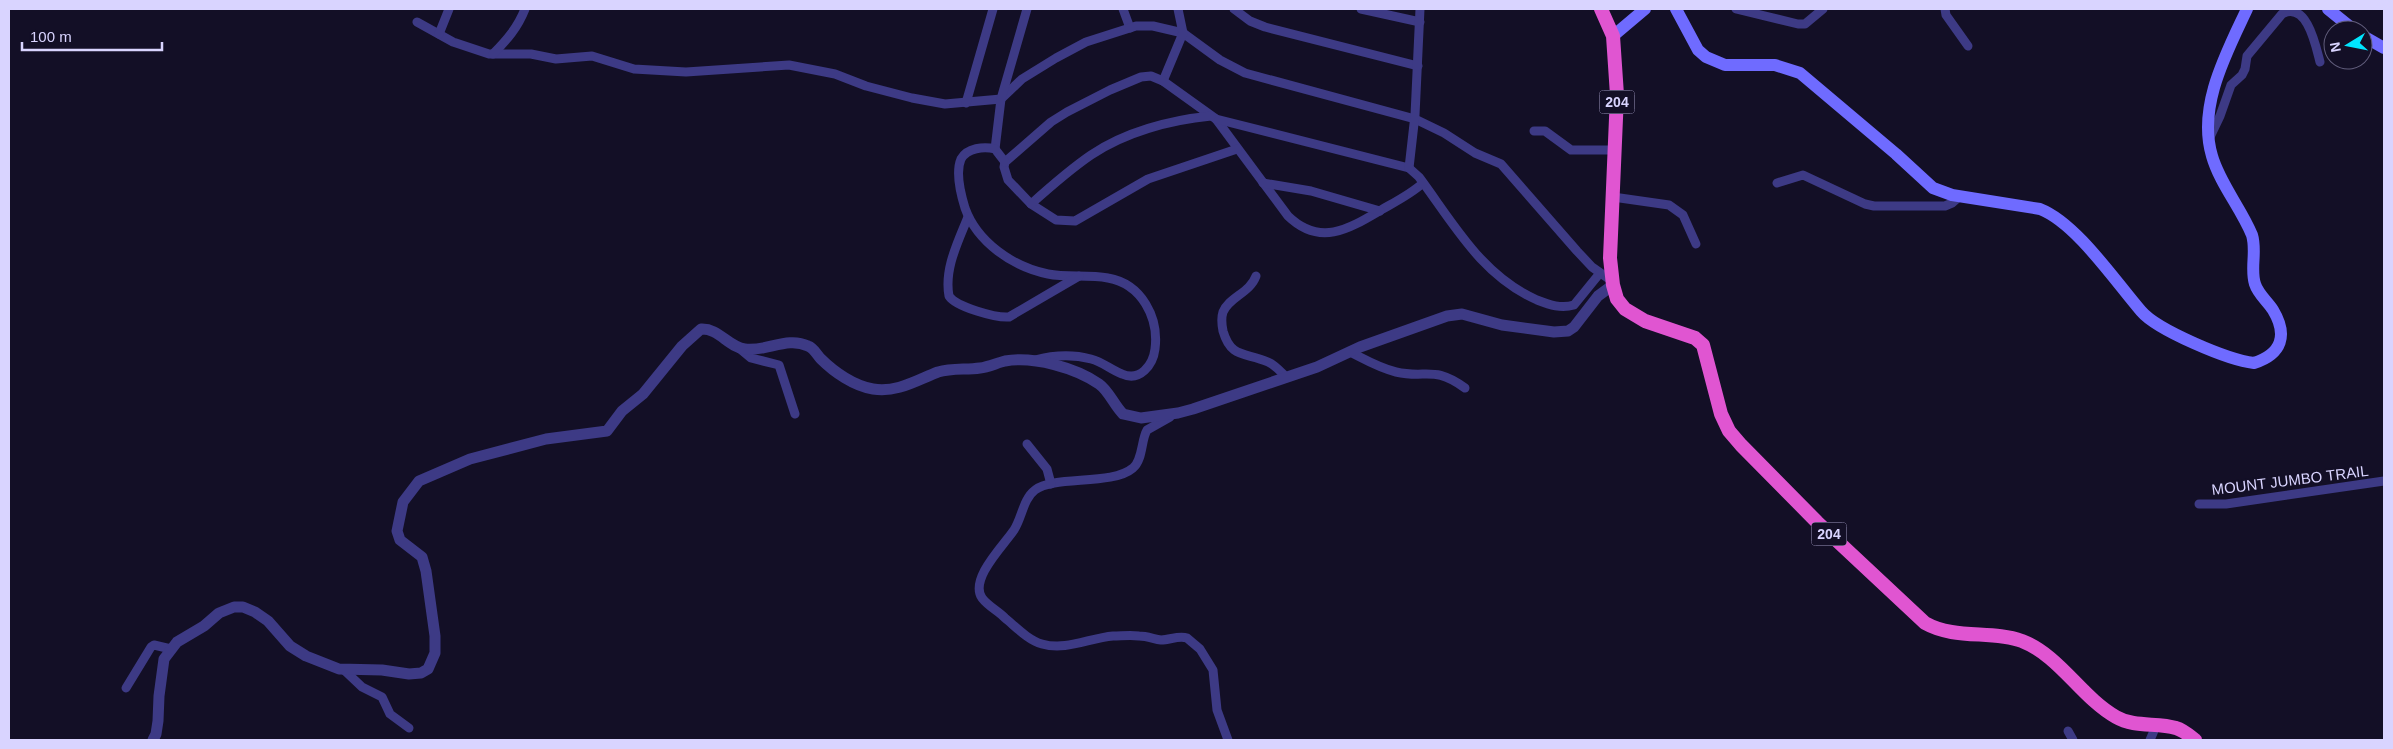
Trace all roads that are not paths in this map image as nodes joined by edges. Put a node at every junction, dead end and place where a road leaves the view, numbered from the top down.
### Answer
1 (449, 9) edge
2 (525, 9) edge
3 (993, 9) edge
4 (1027, 9) edge
5 (1122, 9) edge
6 (1178, 9) edge
7 (1234, 9) edge
8 (1361, 9) edge
9 (1420, 9) edge
10 (1600, 9) edge
11 (1645, 9) edge
12 (1676, 9) edge
13 (1736, 9) edge
14 (1823, 9) edge
15 (1945, 9) edge
16 (2247, 9) edge
17 (2328, 9) edge
18 (2342, 20) edge
19 (417, 22) dead end
20 (1420, 22) junction
21 (1130, 28) junction
22 (1183, 33) junction
23 (439, 34) junction
24 (1613, 36) junction
25 (2373, 42) edge
26 (1968, 46) dead end
27 (2384, 48) edge
28 (494, 54) junction
29 (2320, 62) dead end
30 (1418, 66) junction
31 (1163, 81) junction
32 (1001, 99) junction
33 (966, 103) junction
34 (1214, 118) junction
35 (1415, 119) junction
36 (1534, 130) dead end
37 (2209, 137) junction
38 (995, 149) junction
39 (1238, 149) junction
40 (1615, 150) junction
41 (1004, 162) junction
42 (1409, 168) junction
43 (1263, 183) junction
44 (1777, 183) dead end
45 (1423, 184) junction
46 (1960, 196) junction
47 (1613, 197) junction
48 (1031, 204) junction
49 (1380, 211) junction
50 (968, 217) junction
51 (1696, 244) dead end
52 (1081, 275) junction
53 (1256, 276) dead end
54 (1608, 280) junction
55 (739, 348) junction
56 (1350, 352) junction
57 (1035, 360) junction
58 (1285, 376) junction
59 (1465, 388) dead end
60 (1178, 413) junction
61 (795, 414) dead end
62 (1027, 444) dead end
63 (2384, 481) edge
64 (1051, 484) junction
65 (2199, 504) dead end
66 (170, 649) junction
67 (343, 669) junction
68 (126, 688) dead end
69 (2156, 726) junction
70 (409, 728) dead end
71 (2068, 731) dead end
72 (152, 740) edge
73 (1228, 740) edge
74 (2073, 740) edge
75 (2150, 740) edge
76 (2195, 740) edge

1 - 23 street
2 - 28 street
3 - 33 street
4 - 32 street
5 - 21 street
6 - 22 street
7 - 30 street
8 - 20 street
9 - 20 street
10 - 24 highway, 204
11 - 24 main road
12 - 46 main road
13 - 14 street
15 - 26 street
16 - 37 main road
17 - 18 main road
19 - 23 street
20 - 30 street
21 - 22 street
21 - 32 street
22 - 31 street
22 - 35 street
23 - 28 street
24 - 40 highway, 204
25 - 27 main road
28 - 33 street
29 - 37 street
30 - 35 street
31 - 34 street
31 - 41 street
32 - 33 street
32 - 38 street
34 - 39 street
34 - 42 street
34 - 48 street
35 - 42 street
35 - 54 street
36 - 40 street
37 - 46 main road
38 - 41 street
38 - 50 street
39 - 43 street
39 - 48 street
40 - 47 highway, 204
41 - 48 street
42 - 45 street
43 - 49 street
43 - 49 street
44 - 46 street
45 - 49 street
45 - 54 street
47 - 51 street
47 - 54 highway, 204
50 - 52 street
50 - 52 street
52 - 57 street
53 - 58 street
54 - 56 street
54 - 69 highway, 204
55 - 57 street
55 - 61 street
55 - 67 street
56 - 58 street
56 - 59 street
57 - 60 street
58 - 60 street
60 - 64 street
62 - 64 street
63 - 65 street, MOUNT JUMBO TRAIL
64 - 73 street
66 - 67 street
66 - 68 street
66 - 72 street
67 - 70 street
69 - 75 street
69 - 76 highway, 204
71 - 74 street

